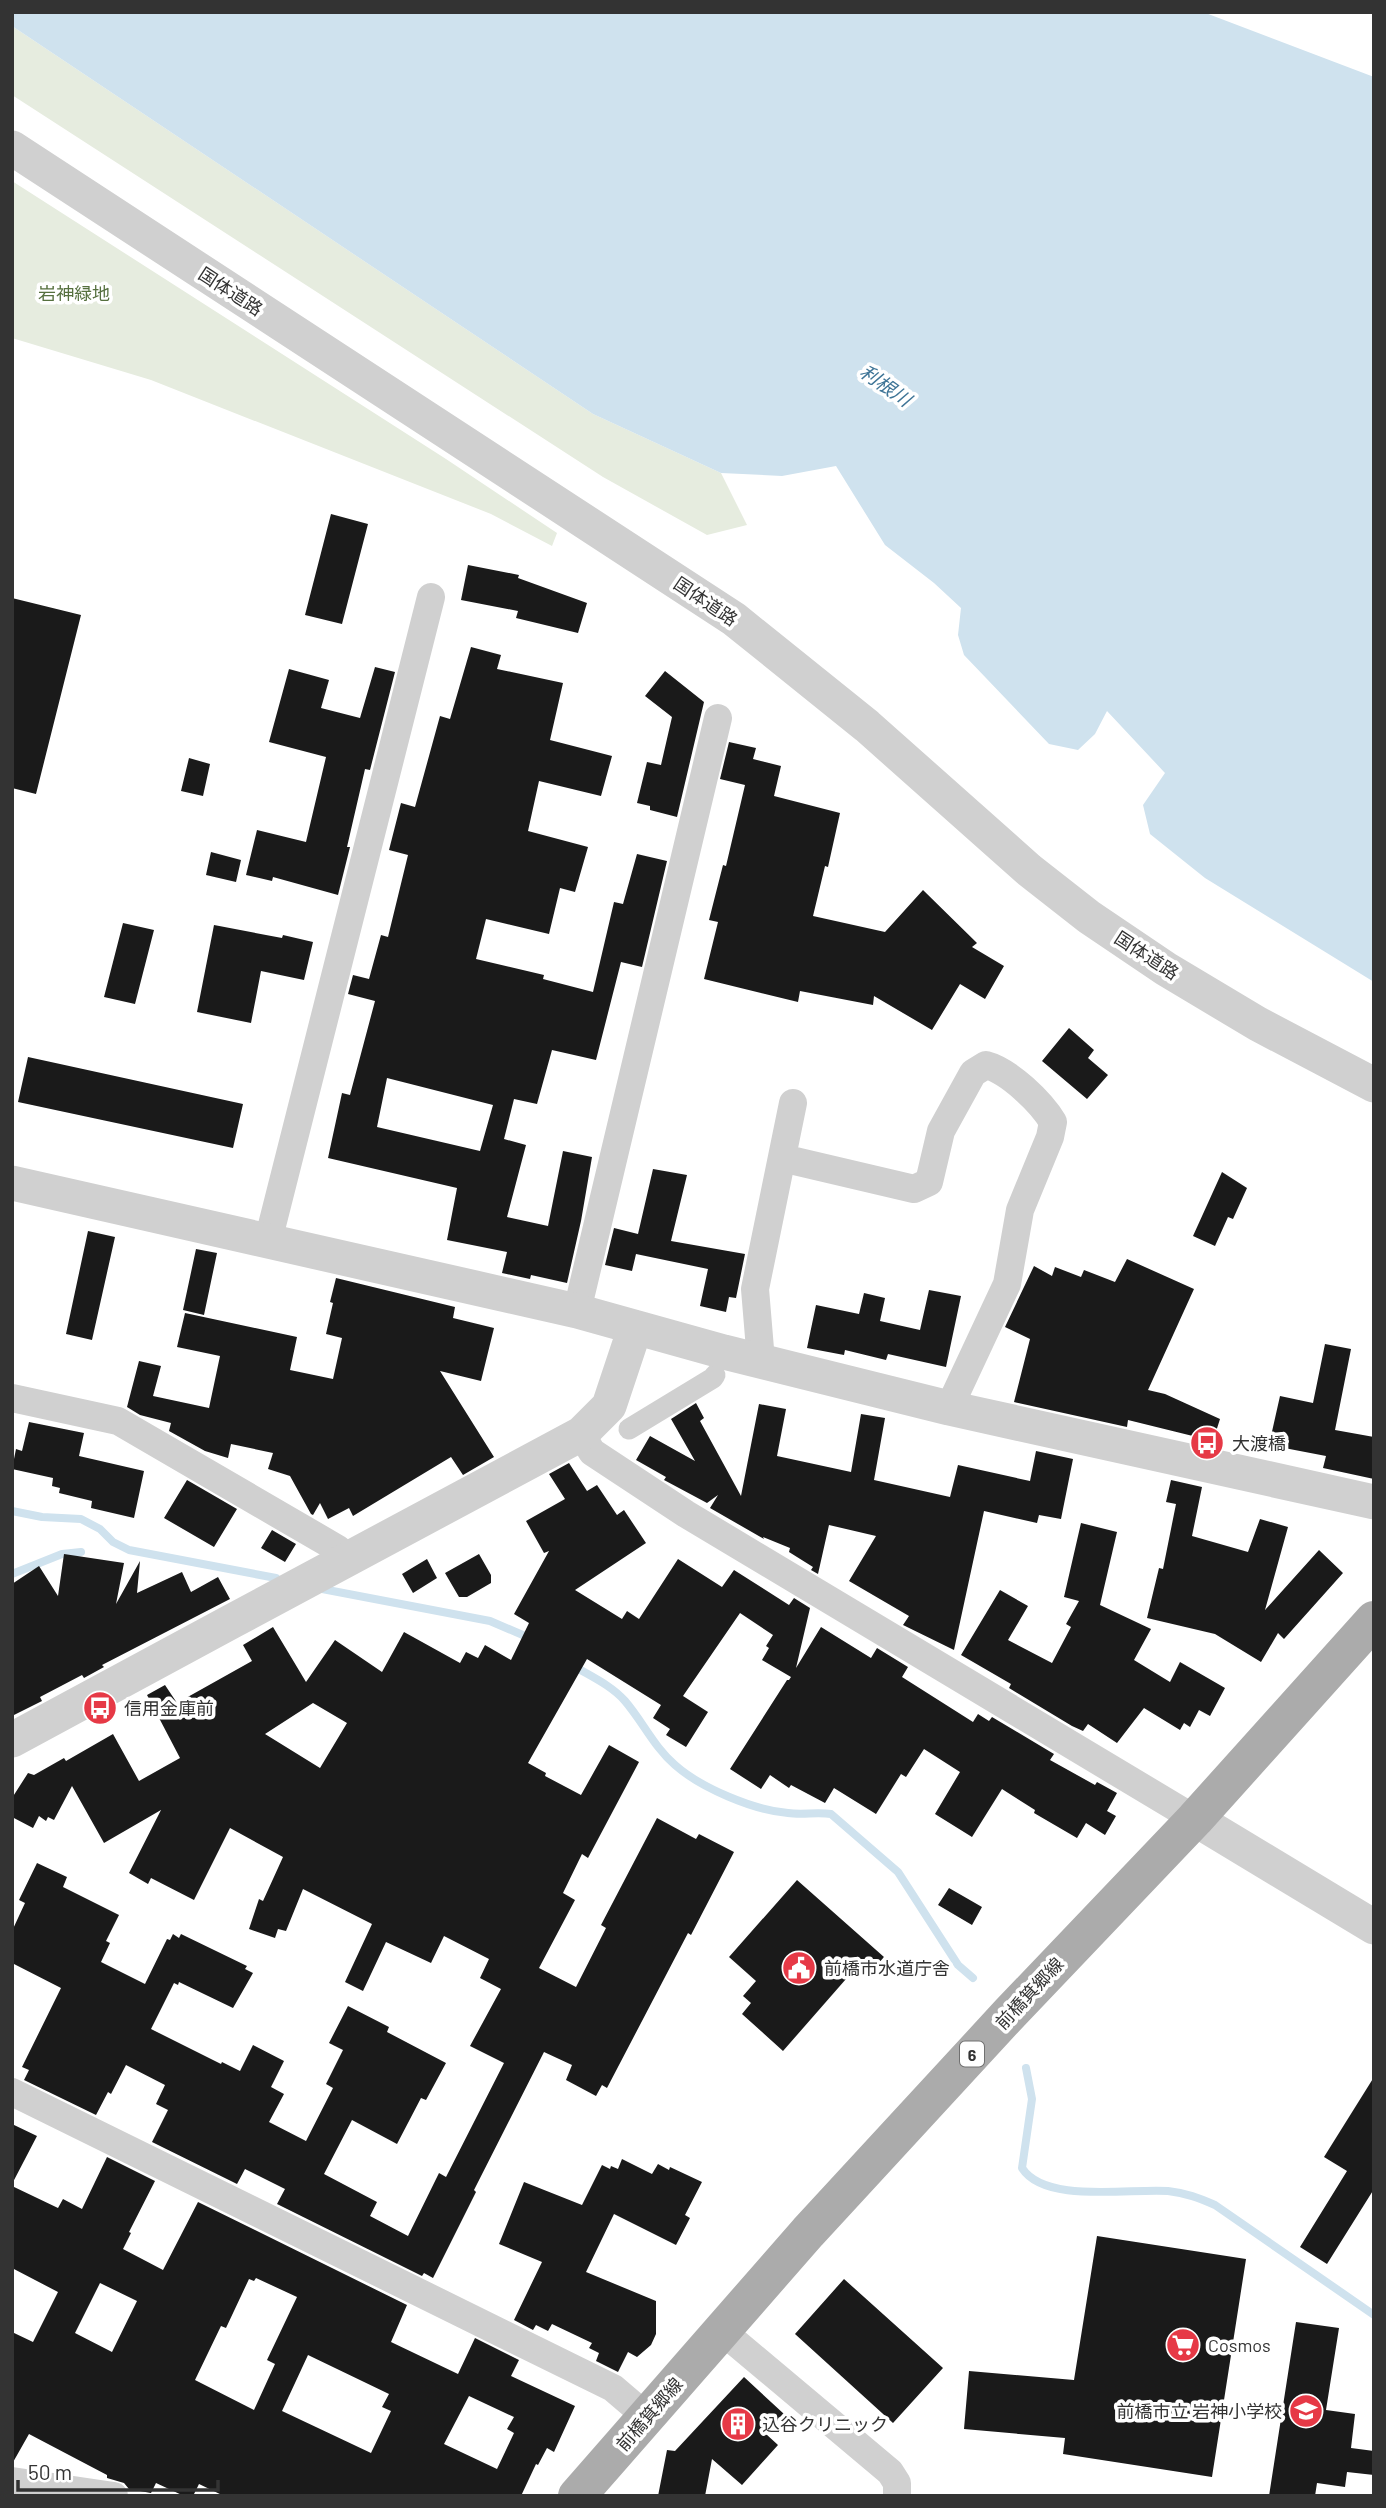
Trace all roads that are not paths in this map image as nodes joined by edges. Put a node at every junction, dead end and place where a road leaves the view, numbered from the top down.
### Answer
1 (12, 148) edge
2 (431, 597) dead end
3 (718, 718) dead end
4 (1374, 1085) edge
5 (793, 1103) dead end
6 (782, 1158) junction
7 (12, 1183) edge
8 (268, 1241) junction
9 (577, 1311) junction
10 (635, 1328) junction
11 (761, 1361) junction
12 (715, 1375) dead end
13 (12, 1398) edge
14 (949, 1408) junction
15 (629, 1429) dead end
16 (582, 1434) junction
17 (1374, 1502) edge
18 (347, 1560) junction
19 (1374, 1620) edge
20 (12, 1740) edge
21 (1195, 1819) junction
22 (1374, 1927) edge
23 (12, 2092) edge
24 (722, 2330) junction
25 (647, 2417) junction
26 (12, 2481) edge
27 (114, 2496) edge
28 (577, 2496) edge
29 (897, 2496) edge

1 - 4 street, 国体道路
2 - 8 street
3 - 9 street
5 - 6 street
6 - 11 street
6 - 14 street
7 - 8 street
8 - 9 street
9 - 10 street
10 - 11 street
10 - 16 street
11 - 14 street
12 - 15 street
13 - 18 street
14 - 17 street
16 - 18 street
16 - 21 street
18 - 20 street
19 - 21 main road, 前橋箕郷線 / 6
21 - 22 street
21 - 24 main road, 前橋箕郷線 / 6
23 - 25 street
24 - 25 main road, 前橋箕郷線 / 6
24 - 29 street
25 - 28 main road, 前橋箕郷線 / 6
26 - 27 street

